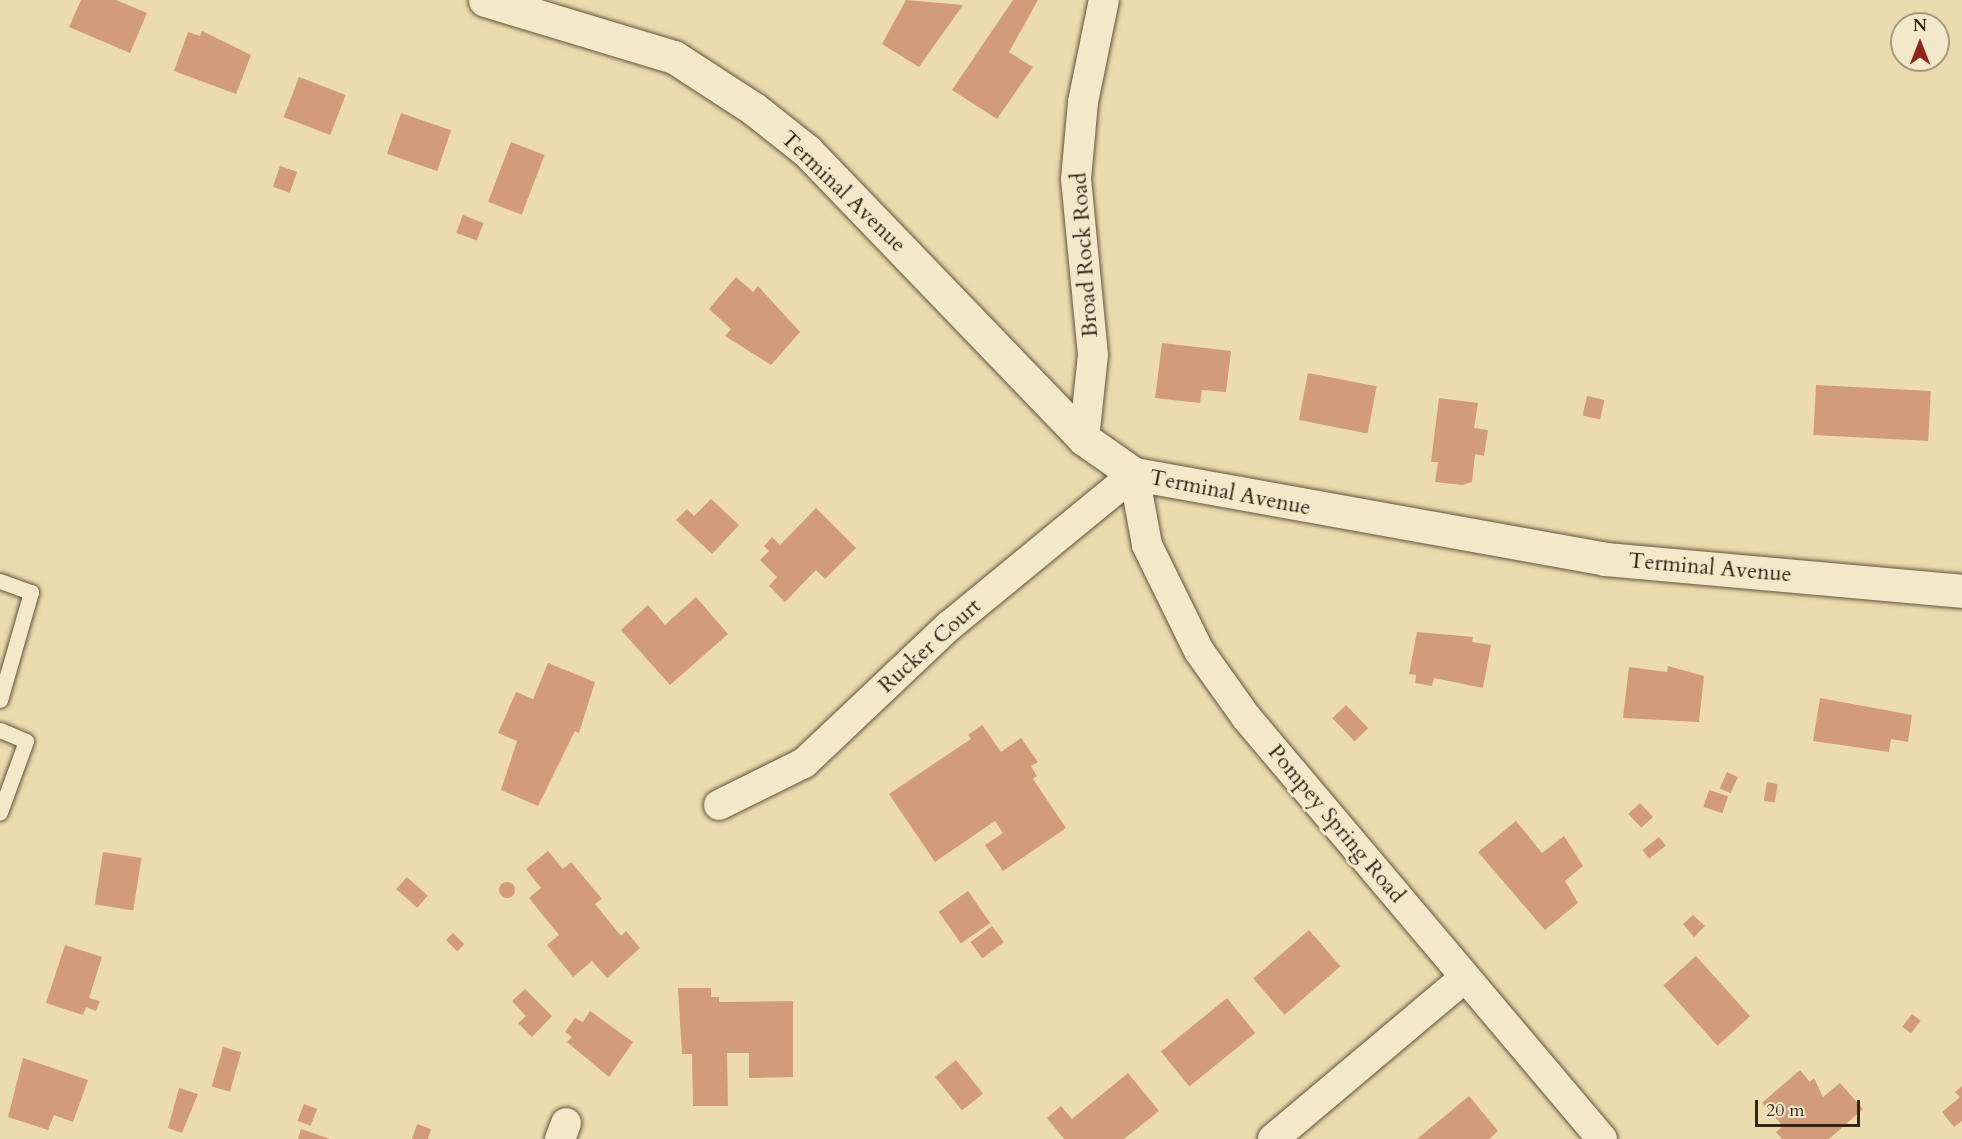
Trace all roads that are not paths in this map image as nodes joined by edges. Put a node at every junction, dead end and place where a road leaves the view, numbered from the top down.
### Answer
1 (485, 0) edge
2 (1104, 0) edge
3 (1084, 439) junction
4 (1134, 474) junction
5 (0, 581) edge
6 (1962, 591) edge
7 (0, 699) edge
8 (0, 730) edge
9 (719, 805) dead end
10 (0, 812) edge
11 (1464, 978) junction
12 (1273, 1139) edge
13 (1602, 1139) edge

1 - 3 street, Terminal Avenue
2 - 3 street, Broad Rock Road
3 - 4 street, Terminal Avenue
4 - 6 street, Terminal Avenue
4 - 9 street, Rucker Court
4 - 11 street, Pompey Spring Road
5 - 7 lane
8 - 10 lane
11 - 12 street
11 - 13 street, Pompey Spring Road

